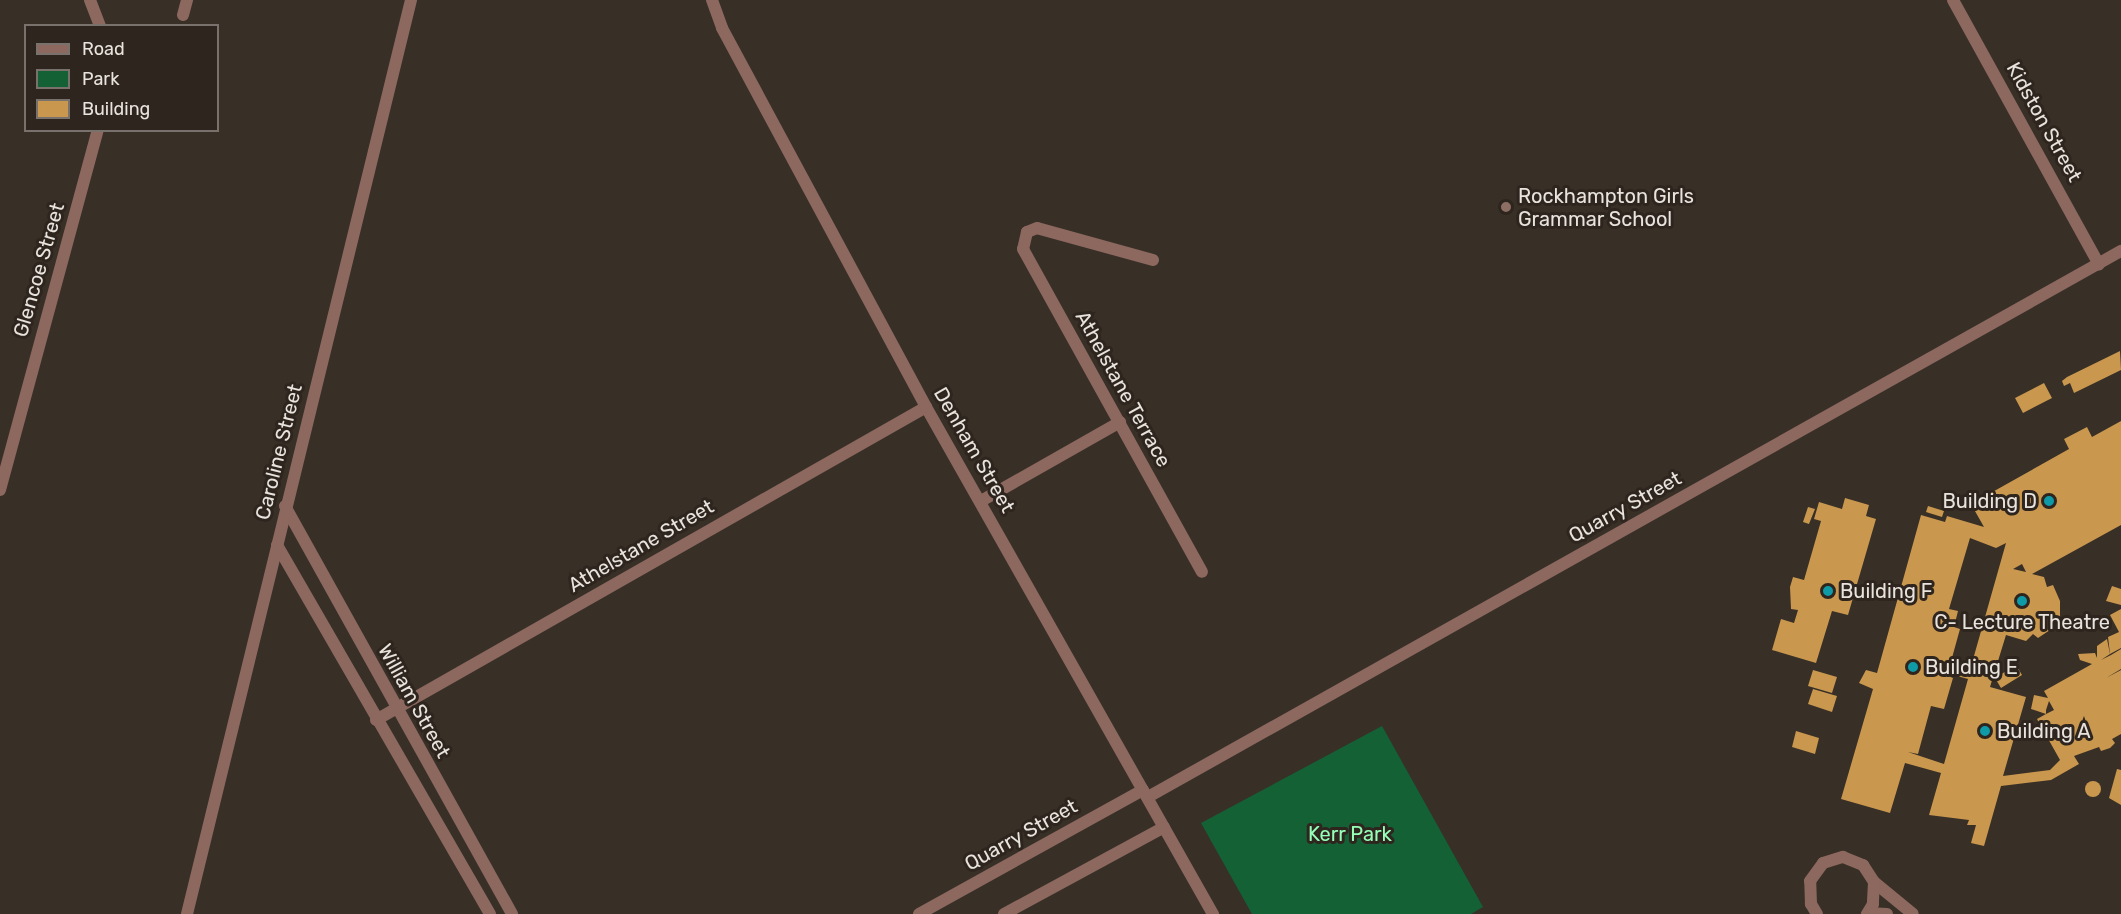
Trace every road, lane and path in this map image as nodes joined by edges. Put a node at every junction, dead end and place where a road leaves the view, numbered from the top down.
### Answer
1 (90, 0) edge
2 (187, 0) edge
3 (411, 0) edge
4 (712, 0) edge
5 (1953, 0) edge
6 (183, 15) dead end
7 (99, 24) edge
8 (97, 132) edge
9 (2121, 250) edge
10 (1153, 260) dead end
11 (2099, 264) junction
12 (926, 407) junction
13 (1120, 422) junction
14 (0, 490) edge
15 (981, 501) junction
16 (285, 506) junction
17 (277, 545) junction
18 (1202, 572) dead end
19 (395, 708) junction
20 (376, 720) junction
21 (1145, 793) junction
22 (1164, 827) junction
23 (1874, 882) junction
24 (187, 914) edge
25 (490, 914) edge
26 (512, 914) edge
27 (919, 914) edge
28 (1004, 914) edge
29 (1213, 914) edge
30 (1817, 914) edge
31 (1867, 914) edge
32 (1887, 914) edge
33 (1913, 914) edge

1 - 7 street
2 - 6 street
3 - 16 street, Caroline Street
4 - 12 street, Denham Street
5 - 11 street, Kidston Street
8 - 14 street, Glencoe Street
9 - 11 street, Quarry Street
10 - 13 street, Athelstane Terrace
11 - 21 street, Quarry Street
12 - 15 street, Denham Street
12 - 19 street, Athelstane Street
13 - 15 street
13 - 18 street, Athelstane Terrace
15 - 21 street, Denham Street
16 - 17 street, Caroline Street
16 - 19 street, William Street
17 - 20 street, William Street
17 - 24 street, Caroline Street
19 - 20 street, Athelstane Street
19 - 26 street, William Street
20 - 25 street, William Street
21 - 22 street, Denham Street
21 - 27 street, Quarry Street
22 - 28 street
22 - 29 street, Denham Street
23 - 30 street
23 - 31 street
23 - 33 street
31 - 32 street

